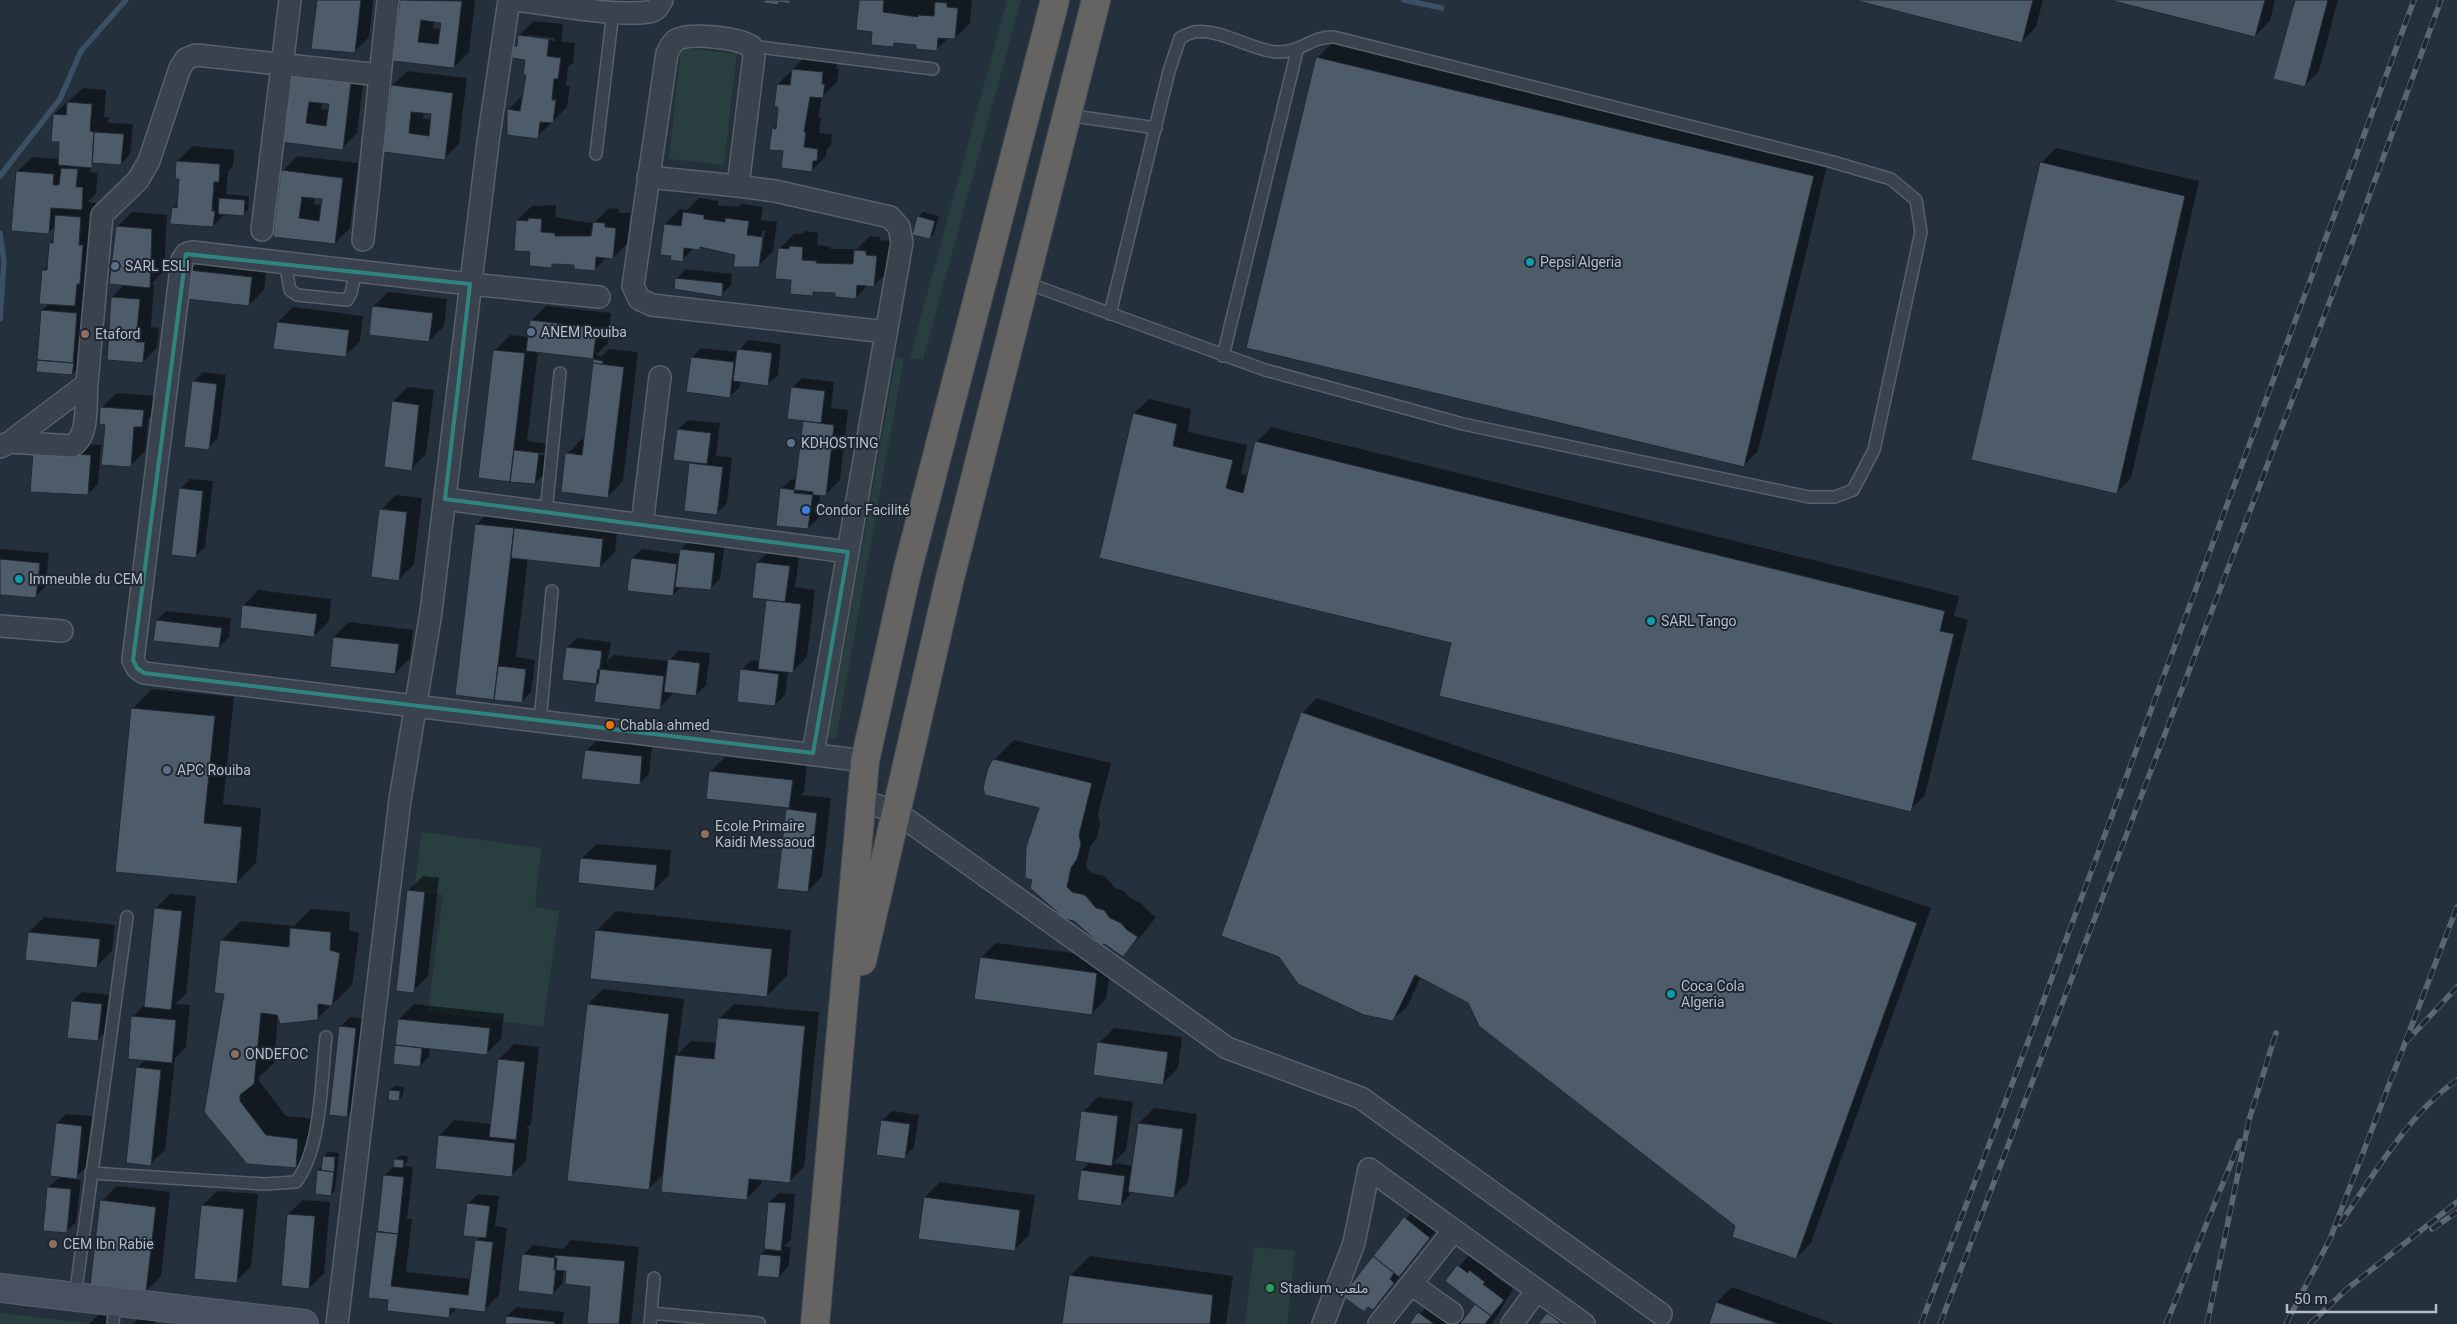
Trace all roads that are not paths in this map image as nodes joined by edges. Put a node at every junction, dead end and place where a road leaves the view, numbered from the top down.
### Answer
1 (290, 0) edge
2 (388, 0) edge
3 (509, 0) edge
4 (514, 0) edge
5 (662, 0) edge
6 (1055, 0) edge
7 (1096, 0) edge
8 (613, 12) junction
9 (751, 46) junction
10 (1297, 50) junction
11 (282, 65) junction
12 (933, 69) dead end
13 (380, 75) junction
14 (1067, 115) junction
15 (1156, 128) junction
16 (596, 154) dead end
17 (648, 178) junction
18 (738, 186) junction
19 (262, 230) dead end
20 (363, 240) dead end
21 (285, 262) junction
22 (356, 270) junction
23 (1024, 282) junction
24 (470, 284) junction
25 (599, 297) dead end
26 (1110, 314) junction
27 (886, 332) junction
28 (1223, 356) junction
29 (560, 373) dead end
30 (660, 377) dead end
31 (87, 384) junction
32 (5, 444) edge
33 (445, 499) junction
34 (546, 512) junction
35 (642, 525) junction
36 (848, 552) junction
37 (908, 572) junction
38 (949, 582) junction
39 (552, 591) dead end
40 (0, 626) edge
41 (62, 631) dead end
42 (417, 706) junction
43 (540, 722) junction
44 (813, 753) junction
45 (865, 761) junction
46 (862, 801) junction
47 (896, 812) junction
48 (126, 917) dead end
49 (326, 1037) dead end
50 (838, 1067) junction
51 (91, 1174) junction
52 (1454, 1230) junction
53 (654, 1278) dead end
54 (1411, 1284) junction
55 (0, 1288) edge
56 (1537, 1290) junction
57 (74, 1297) junction
58 (114, 1313) edge
59 (1452, 1313) dead end
60 (1661, 1314) dead end
61 (650, 1319) edge
62 (1331, 1320) edge
63 (304, 1324) edge
64 (338, 1324) edge
65 (760, 1324) edge
66 (815, 1324) edge
67 (1379, 1324) edge
68 (1512, 1324) edge
69 (1584, 1324) edge

1 - 11 street
2 - 13 street
3 - 24 street
4 - 8 street
5 - 8 street
6 - 37 highway
7 - 14 highway
8 - 16 lane
9 - 12 lane
9 - 17 street
9 - 18 street
10 - 15 lane
10 - 28 lane
10 - 28 lane
11 - 13 street
11 - 19 street
11 - 31 street
13 - 20 street
14 - 15 lane
14 - 23 highway
15 - 26 lane
17 - 18 street
17 - 27 street
18 - 27 street
21 - 22 street
21 - 22 lane
21 - 42 street
22 - 24 street
23 - 26 lane
23 - 38 highway
24 - 25 street
24 - 33 street
26 - 28 lane
27 - 36 street
29 - 34 lane
30 - 35 street
31 - 32 street
31 - 32 street
33 - 34 street
33 - 42 street
34 - 35 street
35 - 36 street
36 - 44 street
37 - 38 highway
37 - 45 highway
38 - 47 highway
39 - 43 lane
40 - 41 street
42 - 43 street
42 - 64 street
43 - 44 street
44 - 45 street
45 - 46 highway
46 - 47 street
46 - 50 highway
47 - 50 highway
47 - 60 street
48 - 51 lane
49 - 51 lane
50 - 66 highway
51 - 57 lane
52 - 54 street
52 - 56 street
52 - 62 street
53 - 61 lane
54 - 59 street
54 - 67 street
55 - 57 main road
56 - 68 street
56 - 69 street
57 - 58 main road
58 - 63 main road
61 - 65 lane

